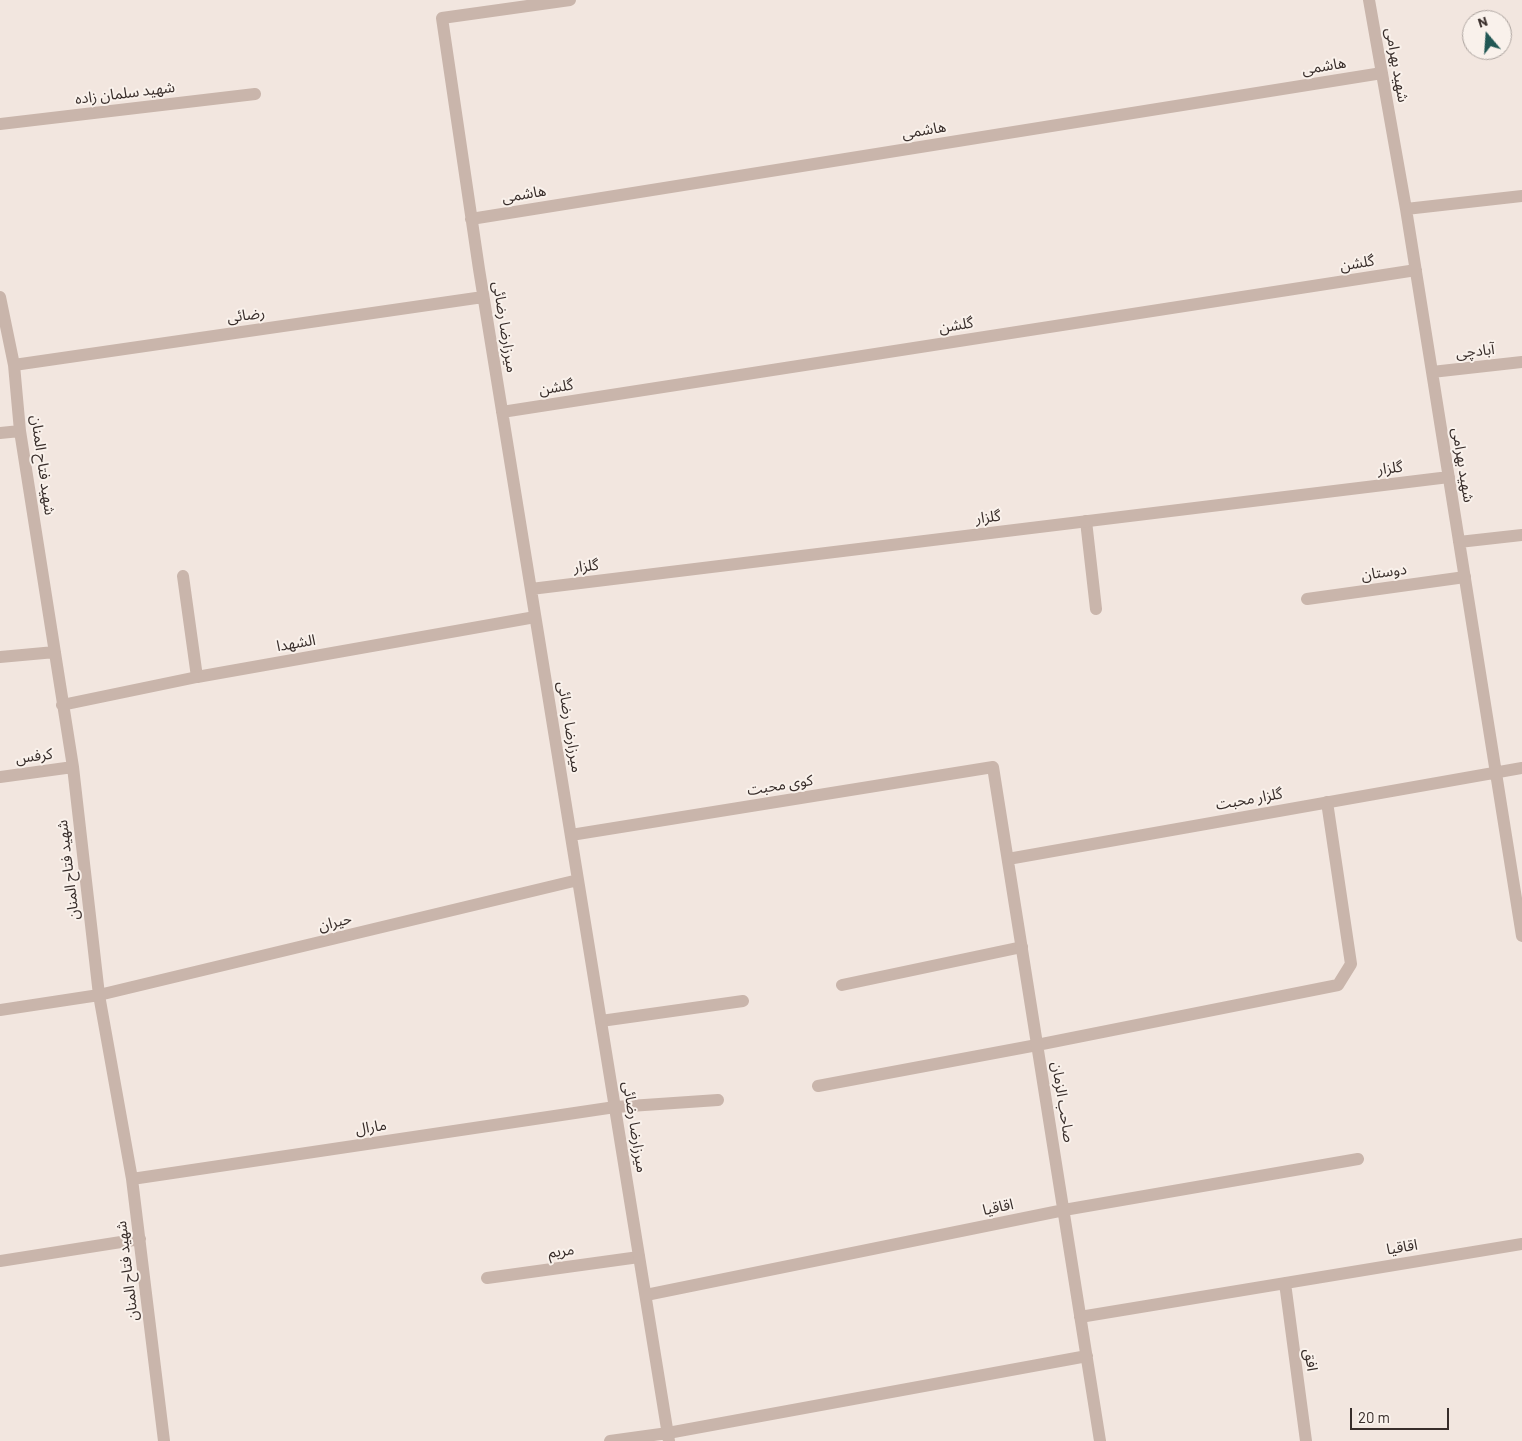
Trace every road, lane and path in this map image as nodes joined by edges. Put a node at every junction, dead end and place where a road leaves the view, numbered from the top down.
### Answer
1 (570, 0) edge
2 (1369, 0) edge
3 (1382, 73) junction
4 (255, 94) dead end
5 (0, 124) edge
6 (1522, 196) edge
7 (1406, 209) junction
8 (471, 219) junction
9 (1416, 270) junction
10 (0, 297) edge
11 (483, 297) junction
12 (1522, 362) edge
13 (14, 365) junction
14 (1432, 372) junction
15 (502, 412) junction
16 (20, 431) junction
17 (0, 433) edge
18 (1449, 477) junction
19 (1086, 521) junction
20 (1522, 535) edge
21 (1459, 542) junction
22 (183, 576) dead end
23 (1465, 577) junction
24 (531, 590) junction
25 (1307, 599) dead end
26 (1096, 609) dead end
27 (535, 618) junction
28 (55, 652) junction
29 (0, 657) edge
30 (197, 677) junction
31 (62, 704) junction
32 (73, 767) junction
33 (993, 767) joint
34 (1522, 768) edge
35 (1496, 772) junction
36 (0, 777) edge
37 (1327, 802) junction
38 (571, 835) junction
39 (1008, 859) junction
40 (578, 880) junction
41 (1522, 936) edge
42 (1022, 947) junction
43 (842, 985) dead end
44 (99, 995) junction
45 (743, 1001) dead end
46 (0, 1010) edge
47 (601, 1021) junction
48 (1037, 1045) junction
49 (818, 1086) dead end
50 (718, 1100) dead end
51 (615, 1107) junction
52 (1358, 1159) dead end
53 (132, 1179) junction
54 (1064, 1210) junction
55 (140, 1239) junction
56 (1522, 1244) edge
57 (639, 1256) junction
58 (0, 1262) edge
59 (487, 1278) dead end
60 (1285, 1283) junction
61 (646, 1295) junction
62 (1080, 1317) junction
63 (1087, 1356) junction
64 (668, 1437) edge
65 (164, 1441) edge
66 (610, 1441) edge
67 (1100, 1441) edge
68 (1306, 1441) edge

1 - 8 street, میرزارضا رضائی
2 - 3 street, شهید بهرامی
3 - 7 street, شهید بهرامی
3 - 8 street, هاشمی
4 - 5 street, شهید سلمان زاده
6 - 7 street
7 - 9 street, شهید بهرامی
8 - 11 street, میرزارضا رضائی
9 - 14 street, شهید بهرامی
9 - 15 street, گلشن
10 - 13 street, شهید فتاح المنان
11 - 13 street, رضائی
11 - 15 street, میرزارضا رضائی
12 - 14 street, آبادچی
13 - 16 street, شهید فتاح المنان
14 - 18 street, شهید بهرامی
15 - 24 street, میرزارضا رضائی
16 - 17 street
16 - 28 street, شهید فتاح المنان
18 - 19 street, گلزار
18 - 21 street, شهید بهرامی
19 - 24 street, گلزار
19 - 26 street
20 - 21 street
21 - 23 street, شهید بهرامی
22 - 30 street
23 - 25 street, دوستان
23 - 35 street, شهید بهرامی
24 - 27 street, میرزارضا رضائی
27 - 30 street, الشهدا
27 - 38 street, میرزارضا رضائی
28 - 29 street
28 - 31 street, شهید فتاح المنان
30 - 31 street, الشهدا
31 - 32 street, شهید فتاح المنان
32 - 36 street, کرفس
32 - 44 street, شهید فتاح المنان
33 - 38 street, کوی محبت
33 - 39 street, صاحب الزمان
34 - 35 street, گلزار محبت
35 - 37 street, گلزار محبت
35 - 41 street, شهید بهرامی
37 - 39 street, گلزار محبت
37 - 48 street
38 - 40 street, میرزارضا رضائی
39 - 42 street, صاحب الزمان
40 - 44 street, حیران
40 - 47 street, میرزارضا رضائی
42 - 43 street
42 - 48 street, صاحب الزمان
44 - 46 street, حیران
44 - 53 street, شهید فتاح المنان
45 - 47 street
47 - 51 street, میرزارضا رضائی
48 - 49 street
48 - 54 street, صاحب الزمان
50 - 51 street, مارال
51 - 53 street, مارال
51 - 57 street, میرزارضا رضائی
52 - 54 street, اقاقیا
53 - 55 street, شهید فتاح المنان
54 - 61 street, اقاقیا
54 - 62 street, صاحب الزمان
55 - 58 street
55 - 65 street, شهید فتاح المنان
56 - 60 street, اقاقیا
57 - 59 street, مریم
57 - 61 street, میرزارضا رضائی
60 - 62 street, اقاقیا
60 - 68 street, افق
61 - 64 street, میرزارضا رضائی
62 - 63 street, صاحب الزمان
63 - 64 street
63 - 67 street, صاحب الزمان
64 - 66 street

